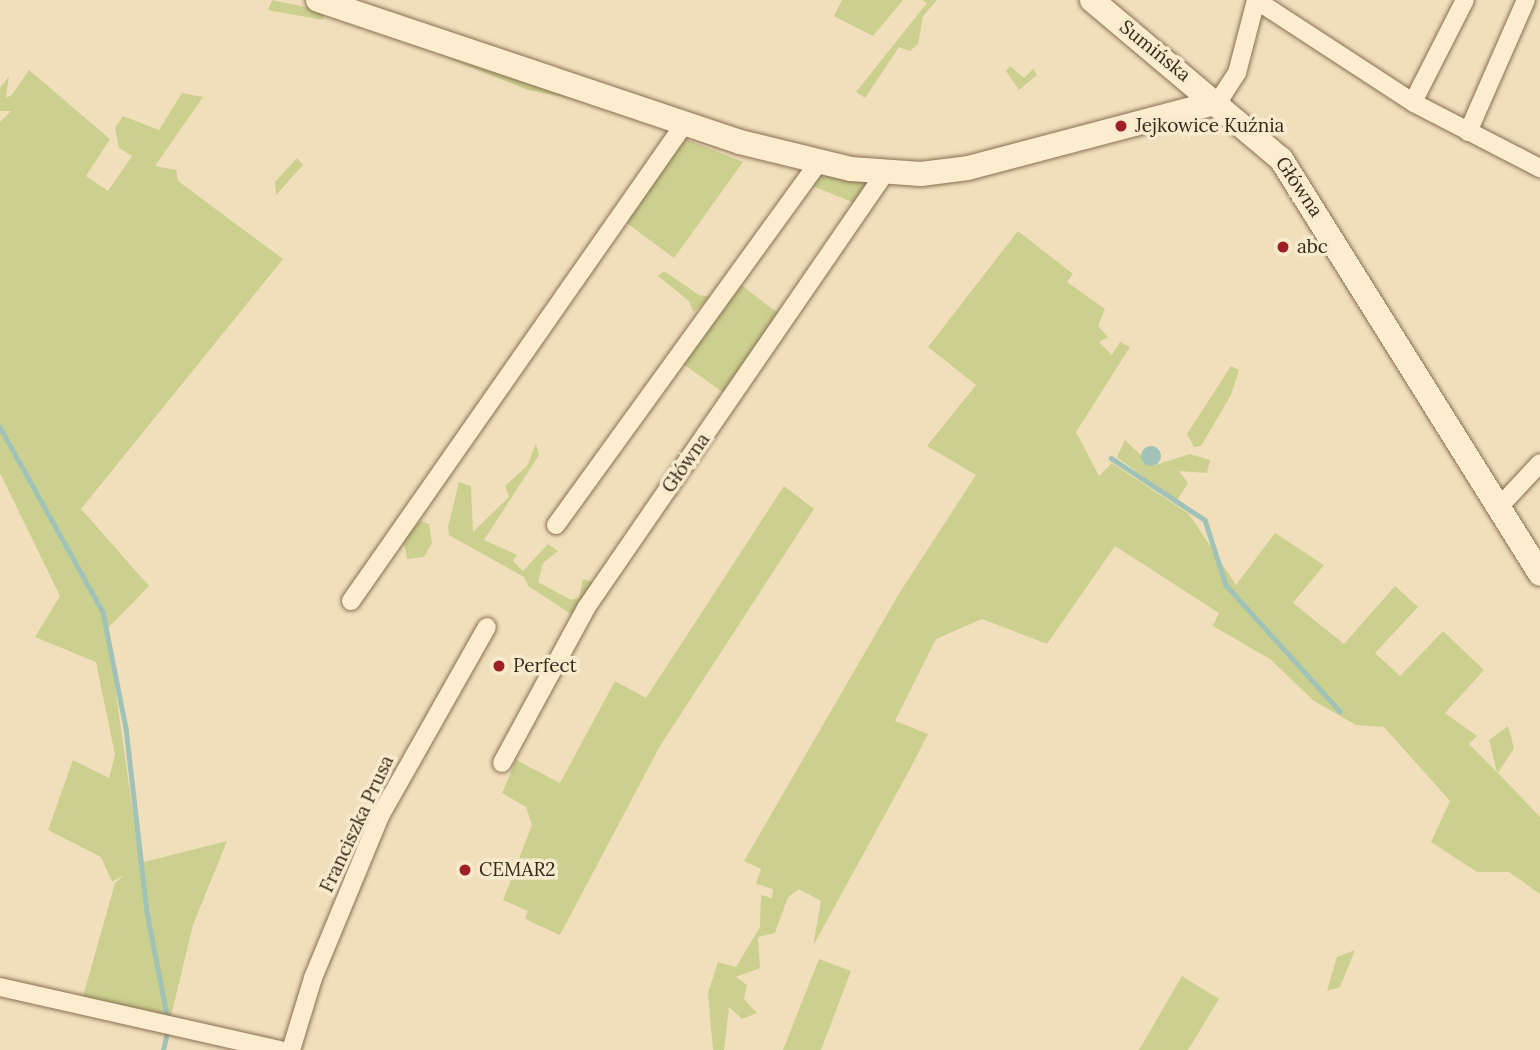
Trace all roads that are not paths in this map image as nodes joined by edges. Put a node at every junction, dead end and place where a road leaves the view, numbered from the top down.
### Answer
1 (318, 0) edge
2 (1092, 0) edge
3 (1256, 0) edge
4 (1465, 0) edge
5 (1526, 0) edge
6 (1281, 6) edge
7 (1218, 102) junction
8 (1413, 102) junction
9 (685, 123) junction
10 (1468, 132) junction
11 (818, 163) junction
12 (1540, 168) edge
13 (885, 173) junction
14 (1540, 463) edge
15 (1499, 507) junction
16 (556, 525) dead end
17 (1540, 574) edge
18 (351, 601) dead end
19 (487, 627) dead end
20 (502, 763) dead end
21 (0, 986) edge
22 (280, 1050) edge
23 (291, 1050) edge

1 - 9 street
2 - 7 street, Sumińska
3 - 6 street
3 - 7 street
4 - 8 street
5 - 10 street
6 - 8 street
7 - 13 street
7 - 15 street, Główna
8 - 10 street
9 - 11 street
9 - 18 street
10 - 12 street
11 - 13 street
11 - 16 street
13 - 20 street, Główna
14 - 15 street
15 - 17 street, Główna
19 - 23 street, Franciszka Prusa
21 - 22 street

